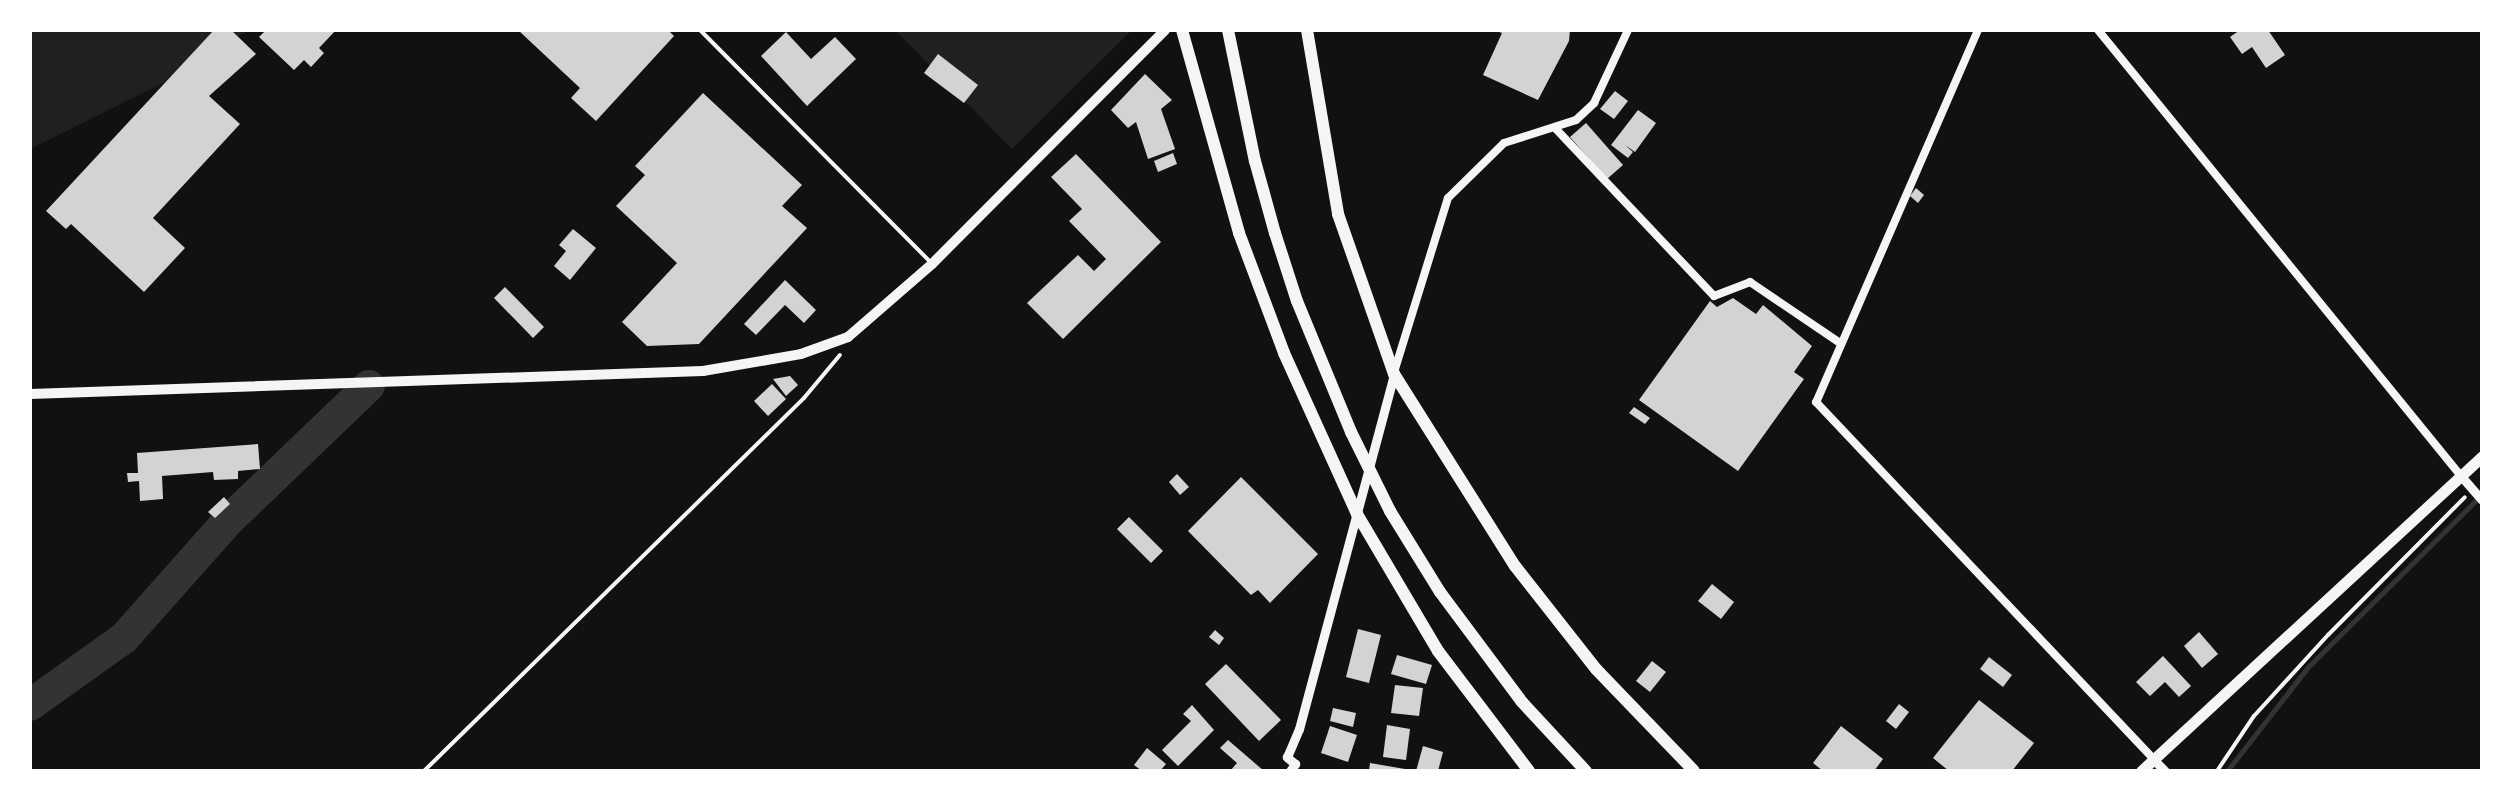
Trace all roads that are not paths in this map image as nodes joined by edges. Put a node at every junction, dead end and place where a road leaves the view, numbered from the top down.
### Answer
1 (700, 30) edge
2 (1165, 30) edge
3 (1182, 30) edge
4 (1228, 30) edge
5 (1307, 30) edge
6 (1628, 30) edge
7 (1978, 30) edge
8 (2098, 30) edge
9 (1556, 129) junction
10 (932, 264) junction
11 (1840, 342) junction
12 (1394, 374) junction
13 (30, 394) edge
14 (2482, 456) edge
15 (2461, 476) junction
16 (2482, 500) edge
17 (1357, 514) junction
18 (2154, 760) junction
19 (1293, 769) edge
20 (1528, 771) edge
21 (1586, 771) edge
22 (1694, 771) edge
23 (2140, 771) edge
24 (2165, 771) edge

1 - 10 lane
2 - 10 main road
3 - 17 highway
4 - 21 highway
5 - 12 highway
6 - 9 street
7 - 11 street
8 - 15 street
9 - 11 street
9 - 12 street
10 - 13 main road
11 - 18 street
12 - 17 street
12 - 22 highway
14 - 15 main road
15 - 16 street
15 - 18 main road
17 - 19 street
17 - 20 highway
18 - 23 main road
18 - 24 street

